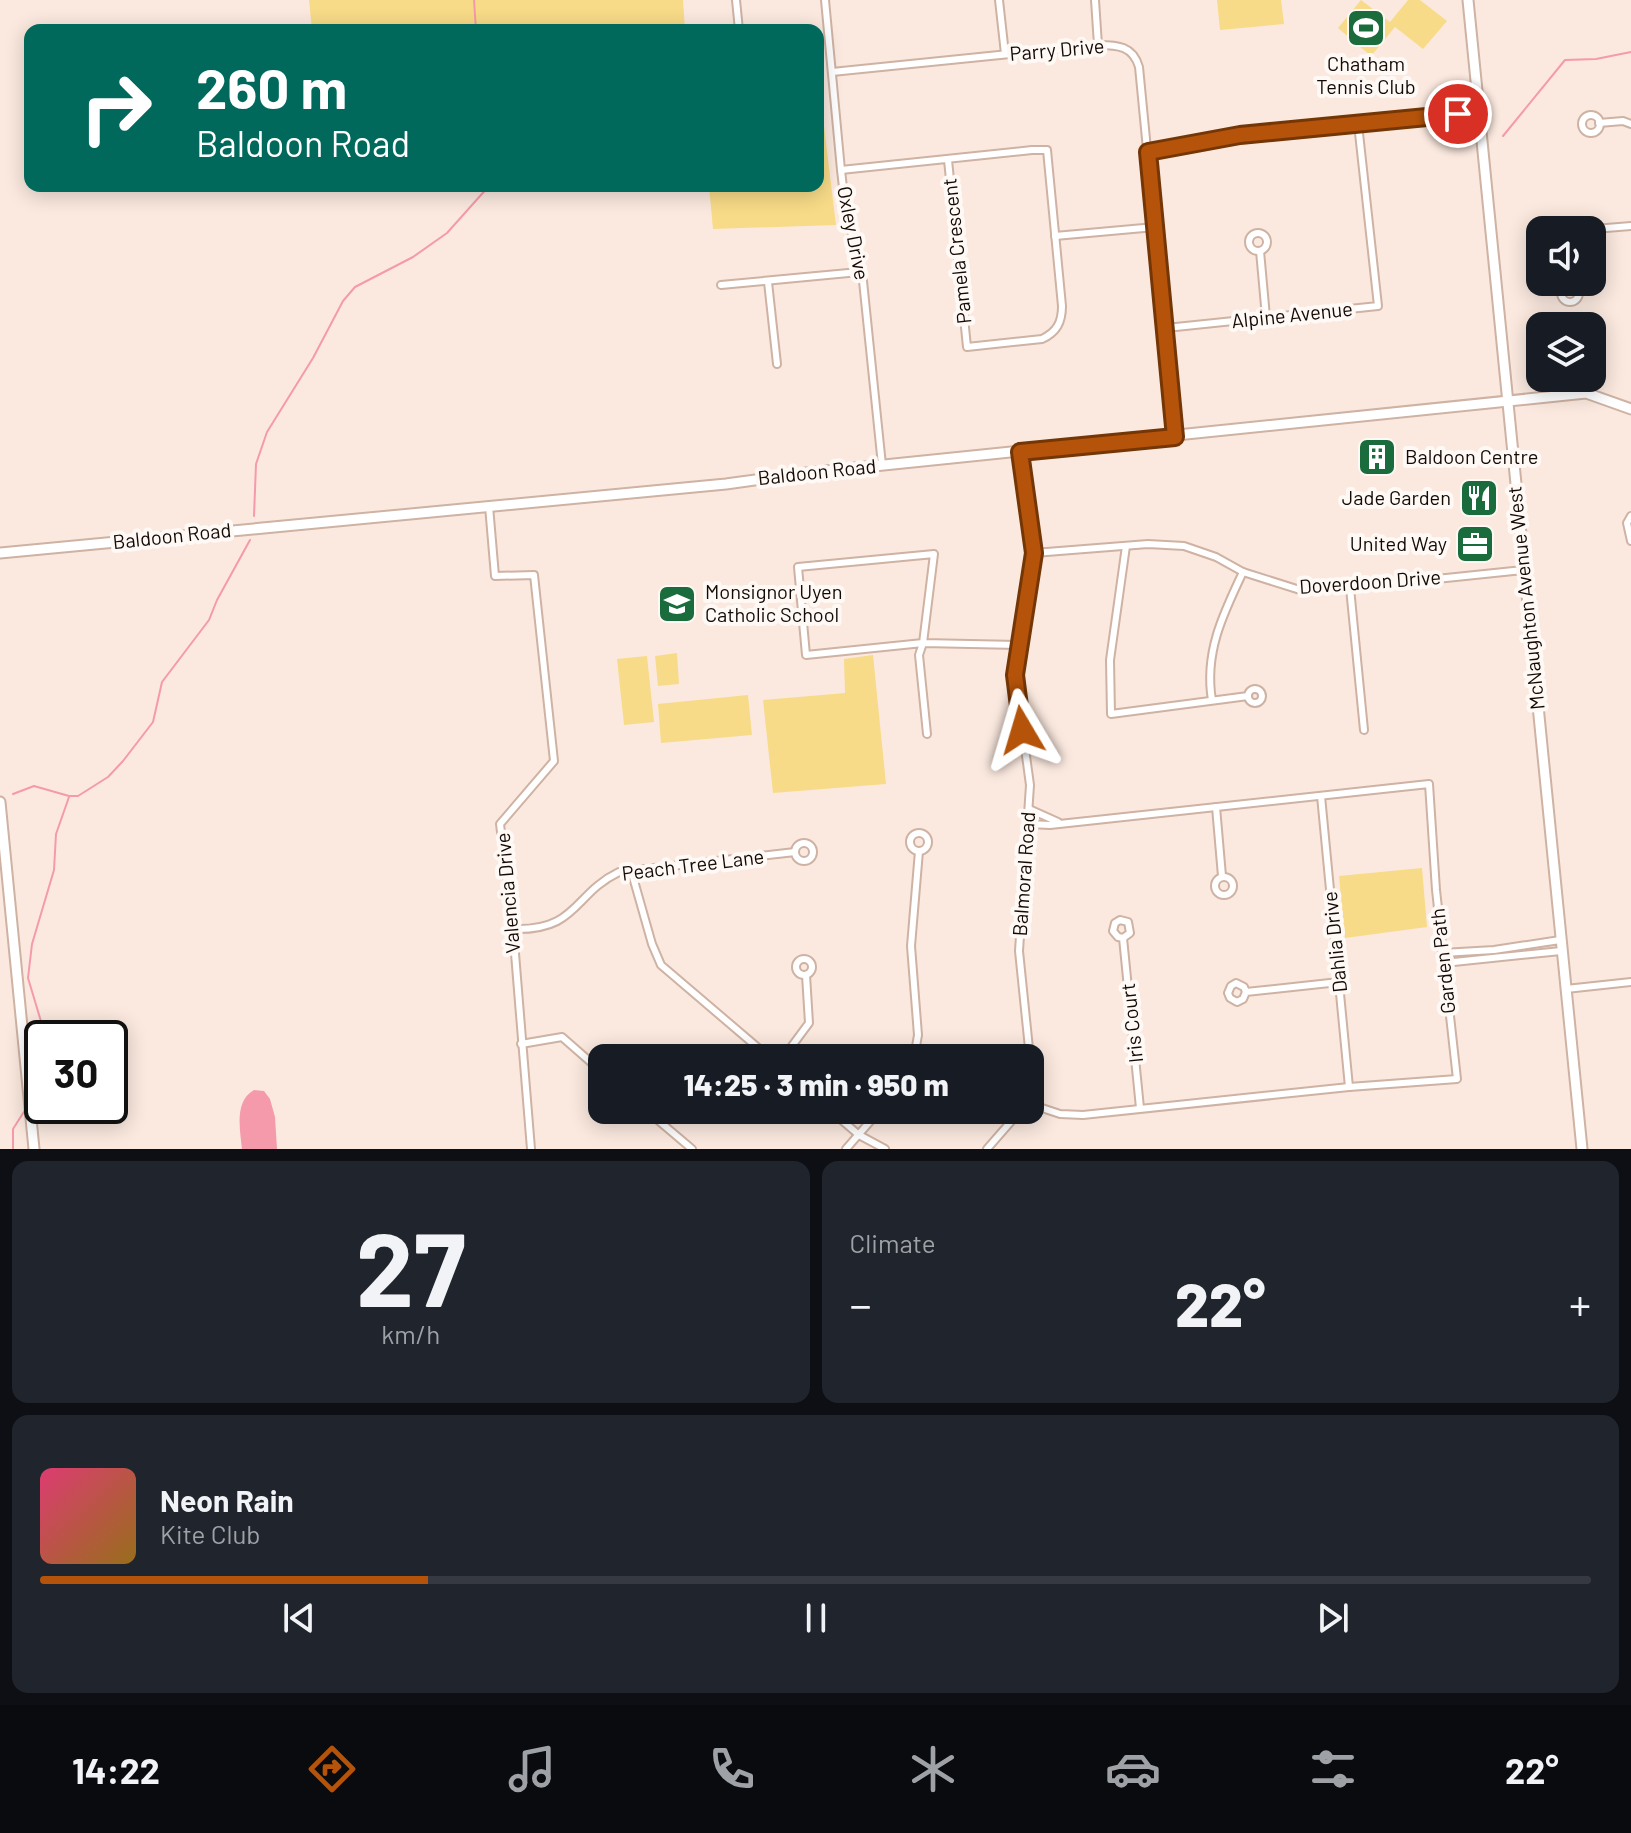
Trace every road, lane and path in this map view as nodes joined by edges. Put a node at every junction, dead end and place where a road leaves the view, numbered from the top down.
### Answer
1 (736, 0) edge
2 (825, 0) edge
3 (999, 0) edge
4 (1095, 0) edge
5 (1468, 0) edge
6 (738, 24) edge
7 (1098, 45) junction
8 (1005, 54) junction
9 (832, 72) junction
10 (1478, 112) junction
11 (1599, 123) dead end
12 (1358, 124) junction
13 (1631, 124) edge
14 (1148, 152) junction
15 (948, 160) junction
16 (841, 170) junction
17 (1631, 226) edge
18 (1155, 227) junction
19 (1606, 228) edge
20 (1055, 236) junction
21 (1260, 251) dead end
22 (859, 272) junction
23 (768, 282) junction
24 (721, 285) dead end
25 (1266, 317) junction
26 (1166, 328) junction
27 (777, 364) dead end
28 (1506, 403) junction
29 (1631, 409) edge
30 (1175, 437) junction
31 (1020, 452) junction
32 (882, 465) junction
33 (489, 506) junction
34 (1631, 516) edge
35 (1631, 534) edge
36 (1631, 541) edge
37 (1126, 546) junction
38 (0, 553) edge
39 (1034, 553) junction
40 (1523, 570) junction
41 (1243, 572) junction
42 (1350, 588) junction
43 (923, 643) junction
44 (1019, 645) junction
45 (1248, 696) dead end
46 (1212, 700) junction
47 (1364, 730) dead end
48 (927, 734) dead end
49 (1321, 796) junction
50 (0, 802) edge
51 (1216, 807) junction
52 (1029, 809) junction
53 (1058, 822) junction
54 (1028, 824) junction
55 (919, 851) dead end
56 (795, 852) dead end
57 (631, 870) junction
58 (1222, 876) dead end
59 (513, 929) junction
60 (1123, 938) dead end
61 (1560, 940) junction
62 (1561, 951) junction
63 (1442, 953) junction
64 (1444, 963) junction
65 (806, 975) dead end
66 (1339, 982) junction
67 (1631, 982) edge
68 (1566, 989) junction
69 (1246, 992) dead end
70 (521, 1044) junction
71 (754, 1044) edge
72 (793, 1044) edge
73 (916, 1044) edge
74 (1028, 1044) edge
75 (588, 1060) edge
76 (1349, 1087) junction
77 (1044, 1108) edge
78 (1140, 1108) junction
79 (663, 1124) edge
80 (846, 1124) edge
81 (868, 1124) edge
82 (1009, 1124) edge
83 (859, 1135) junction
84 (34, 1149) edge
85 (531, 1149) edge
86 (692, 1149) edge
87 (846, 1149) edge
88 (885, 1149) edge
89 (987, 1149) edge
90 (1582, 1149) edge

1 - 6 street
2 - 9 street, Oxley Drive
3 - 8 street
4 - 7 street
5 - 10 street, McNaughton Avenue West
7 - 8 street, Parry Drive
7 - 14 street, Parry Drive
8 - 9 street, Parry Drive
9 - 16 street, Oxley Drive
10 - 12 street
10 - 28 street, McNaughton Avenue West
11 - 13 street
12 - 14 street
12 - 25 street, Alpine Avenue
14 - 18 street, Parry Drive
15 - 16 street
15 - 20 street
15 - 20 street, Pamela Crescent
16 - 22 street, Oxley Drive
17 - 19 street
18 - 20 street
18 - 26 street, Parry Drive
21 - 25 street
22 - 23 street
22 - 32 street, Oxley Drive
23 - 24 street
23 - 27 street
25 - 26 street, Alpine Avenue
26 - 30 street, Parry Drive
28 - 29 street, Baldoon Road
28 - 30 street, Baldoon Road
28 - 40 street, McNaughton Avenue West
30 - 31 street, Baldoon Road
31 - 32 street, Baldoon Road
31 - 39 street, Balmoral Road
32 - 33 street, Baldoon Road
33 - 38 street, Baldoon Road
33 - 59 street, Valencia Drive
34 - 35 street
35 - 36 street
37 - 39 street, Doverdoon Drive
37 - 41 street, Doverdoon Drive
37 - 46 street
39 - 44 street, Balmoral Road
40 - 42 street, Doverdoon Drive
40 - 61 street, McNaughton Avenue West
41 - 42 street, Doverdoon Drive
41 - 46 street
42 - 47 street
43 - 43 street
43 - 44 street
43 - 48 street
44 - 52 street, Balmoral Road
45 - 46 street
49 - 51 street, Garden Path
49 - 63 street, Garden Path
49 - 66 street, Dahlia Drive
50 - 84 street
51 - 53 street, Garden Path
51 - 58 street
52 - 53 street, Garden Path
52 - 54 street, Balmoral Road
53 - 54 street, Garden Path
54 - 74 street, Balmoral Road
55 - 73 street
56 - 57 street, Peach Tree Lane
57 - 59 street, Peach Tree Lane
57 - 71 street
59 - 70 street, Valencia Drive
60 - 78 street, Iris Court
61 - 62 street, McNaughton Avenue West
61 - 63 street
62 - 64 street
62 - 68 street, McNaughton Avenue West
63 - 64 street, Garden Path
64 - 76 street, Garden Path
65 - 72 street
66 - 69 street
66 - 76 street, Dahlia Drive
67 - 68 street
68 - 90 street, McNaughton Avenue West
70 - 75 street
70 - 85 street, Valencia Drive
76 - 78 street, Garden Path
77 - 78 street, Garden Path
79 - 86 street
80 - 83 street
81 - 83 street
82 - 89 street
83 - 87 street
83 - 88 street

